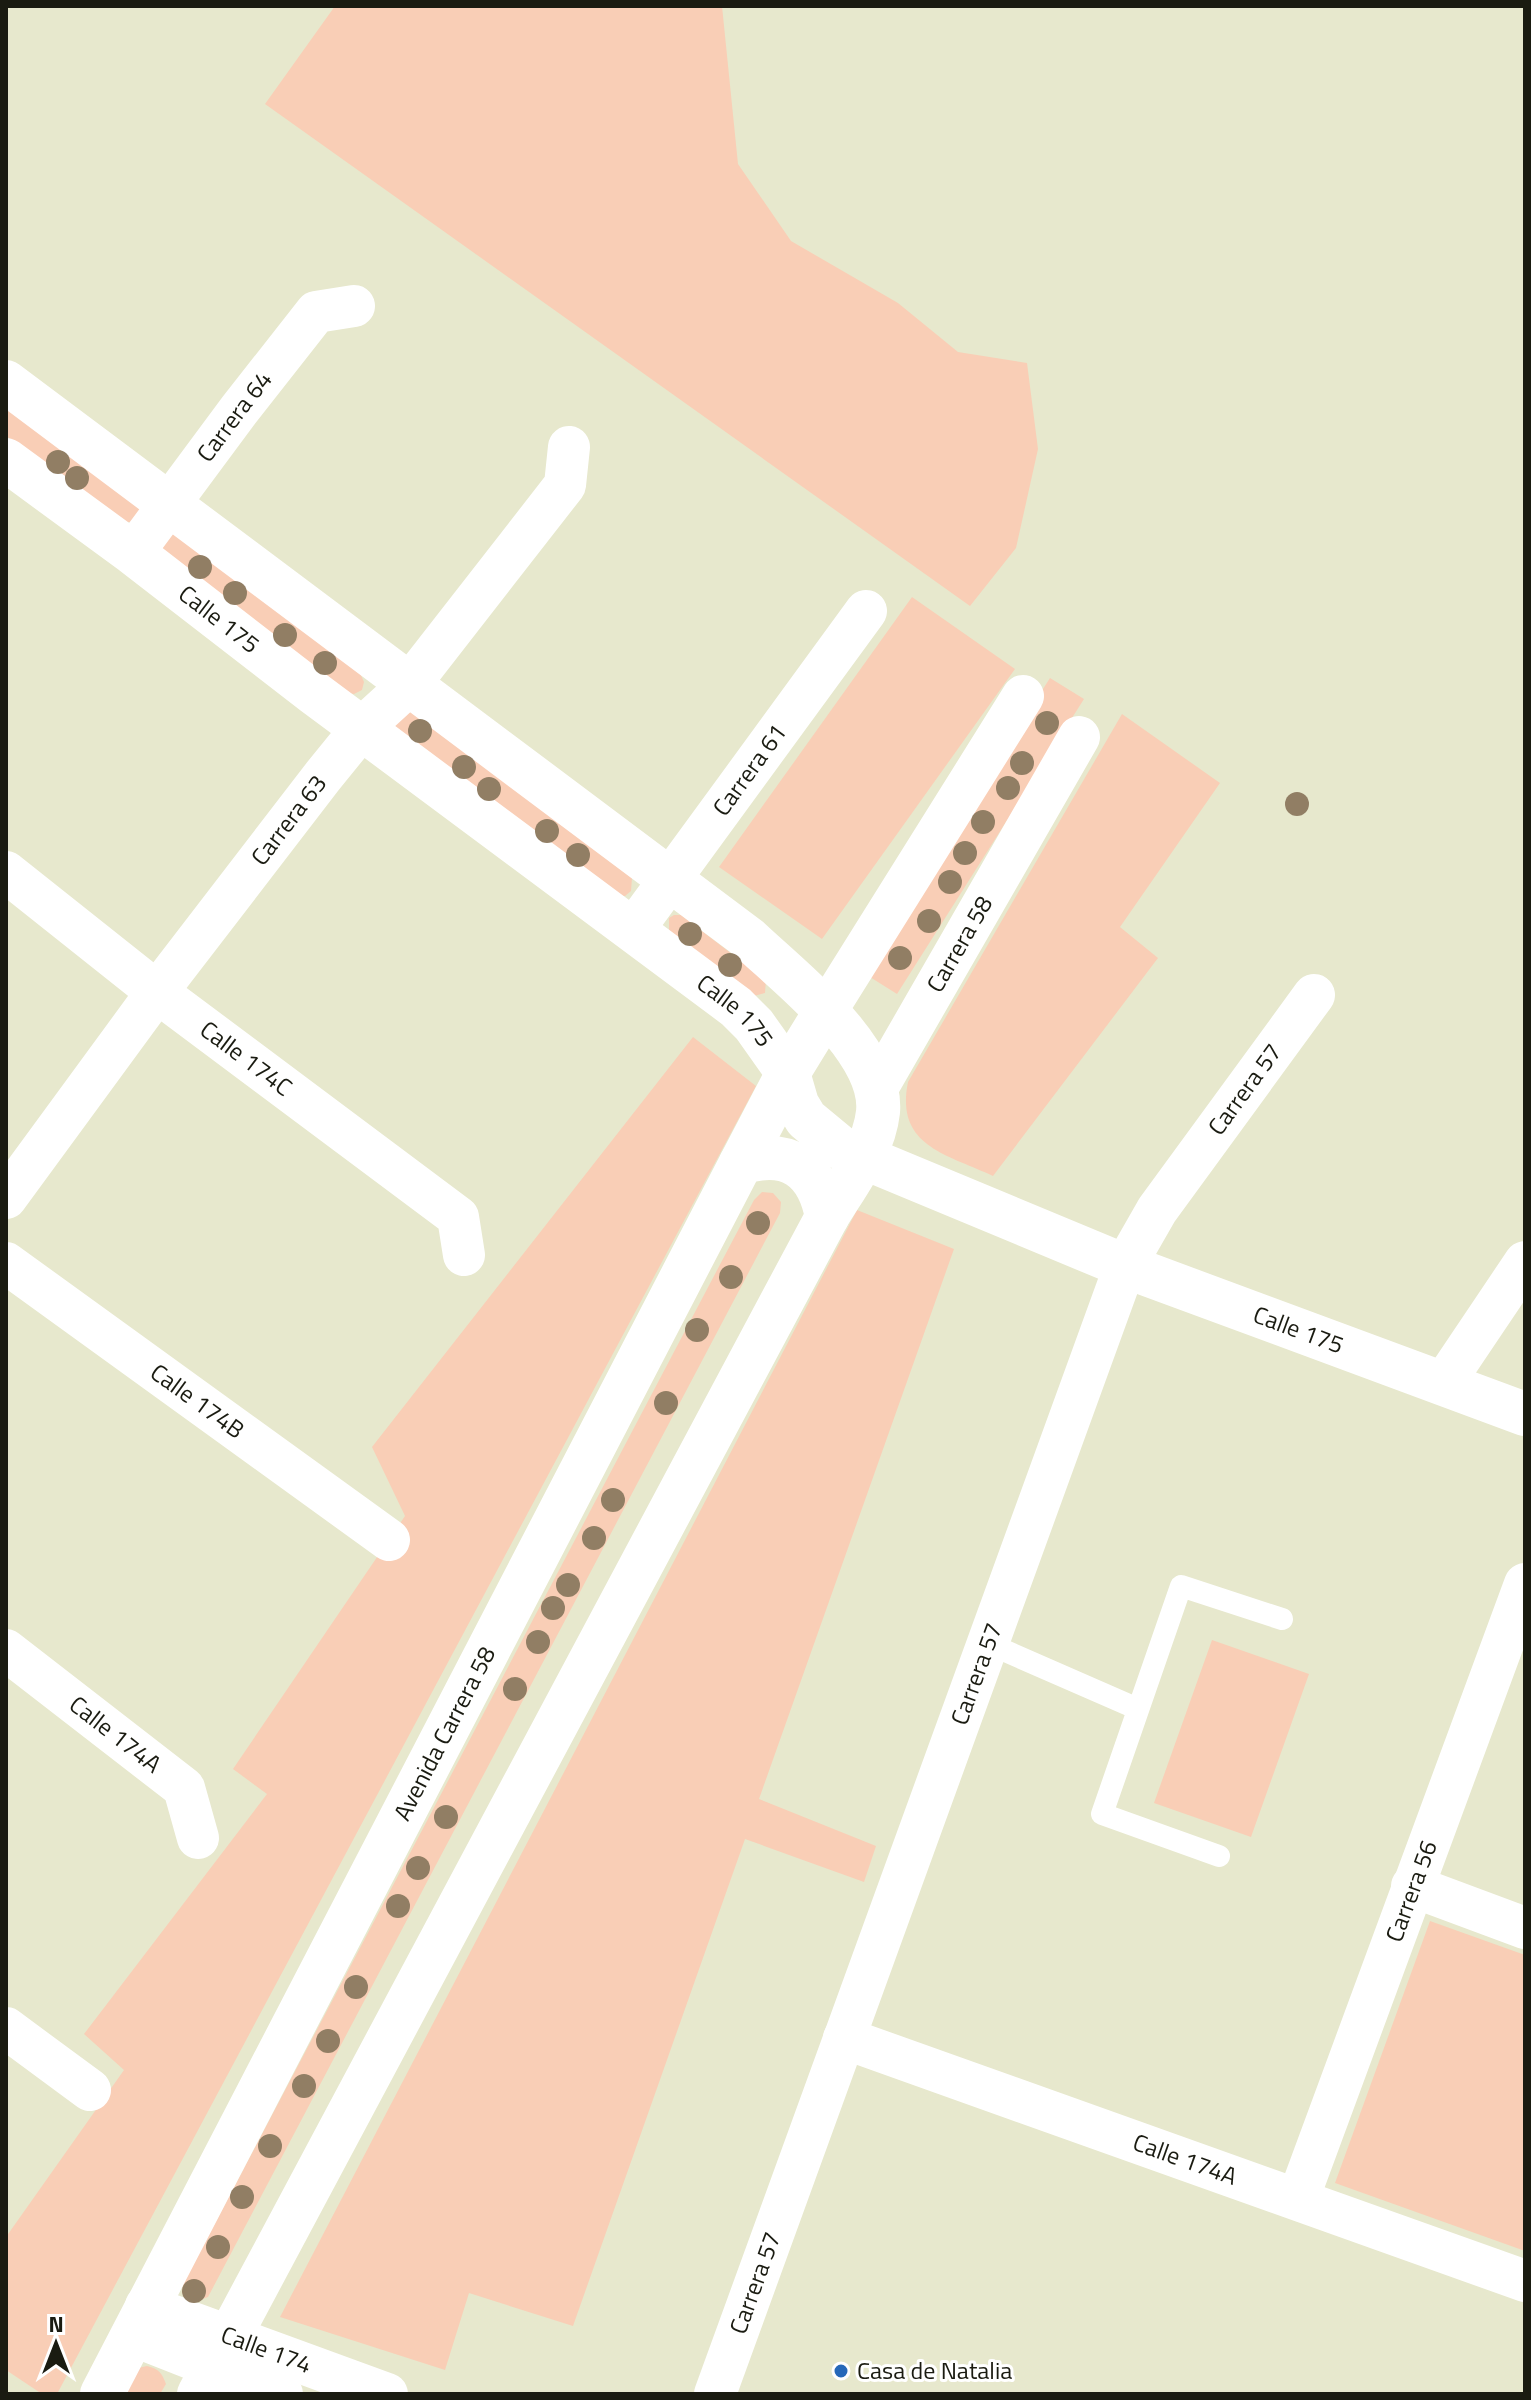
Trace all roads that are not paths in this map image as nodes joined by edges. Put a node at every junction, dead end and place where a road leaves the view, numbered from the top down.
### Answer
1 (354, 306) dead end
2 (6, 382) edge
3 (569, 447) dead end
4 (6, 460) edge
5 (170, 502) junction
6 (133, 553) junction
7 (866, 611) dead end
8 (410, 684) junction
9 (1023, 696) dead end
10 (362, 728) junction
11 (1079, 737) dead end
12 (6, 872) edge
13 (669, 881) junction
14 (633, 930) junction
15 (157, 992) junction
16 (1314, 995) dead end
17 (826, 1011) junction
18 (788, 1073) junction
19 (876, 1090) junction
20 (862, 1157) junction
21 (741, 1163) junction
22 (6, 1198) edge
23 (827, 1217) junction
24 (464, 1255) dead end
25 (1525, 1262) edge
26 (6, 1263) edge
27 (1125, 1266) junction
28 (1443, 1384) junction
29 (1525, 1414) edge
30 (389, 1540) dead end
31 (1525, 1584) edge
32 (1282, 1619) dead end
33 (987, 1643) junction
34 (6, 1650) edge
35 (1138, 1709) junction
36 (198, 1838) dead end
37 (1219, 1856) dead end
38 (1412, 1886) junction
39 (1525, 1928) edge
40 (6, 2028) edge
41 (844, 2038) junction
42 (90, 2090) dead end
43 (1298, 2199) junction
44 (1525, 2281) edge
45 (139, 2320) junction
46 (212, 2366) edge
47 (102, 2394) edge
48 (282, 2394) edge
49 (387, 2394) edge
50 (715, 2394) edge

1 - 5 street, Carrera 64
2 - 5 street
3 - 8 street, Carrera 63
4 - 6 street, Calle 175
5 - 6 street, Carrera 64
5 - 8 street
6 - 10 street, Calle 175
7 - 13 street, Carrera 61
8 - 10 street, Carrera 63
8 - 13 street
9 - 17 street
10 - 14 street, Calle 175
10 - 15 street, Carrera 63
11 - 19 street, Carrera 58
12 - 15 street, Calle 174C
13 - 14 street, Carrera 61
13 - 17 street
14 - 18 street, Calle 175
15 - 22 street, Carrera 63
15 - 24 street, Calle 174C
16 - 27 street, Carrera 57
17 - 18 street
17 - 19 street
18 - 20 street, Calle 175
18 - 21 street, Avenida Carrera 58
19 - 20 street, Carrera 58
20 - 23 street
20 - 27 street, Calle 175
21 - 23 street
21 - 45 street, Avenida Carrera 58
23 - 46 street
25 - 28 street
26 - 30 street, Calle 174B
27 - 28 street, Calle 175
27 - 33 street, Carrera 57
28 - 29 street, Calle 175
31 - 38 street, Carrera 56
32 - 35 lane
33 - 35 lane
33 - 41 street, Carrera 57
34 - 36 street, Calle 174A
35 - 37 lane
38 - 39 street
38 - 43 street, Carrera 56
40 - 42 street
41 - 43 street, Calle 174A
41 - 50 street, Carrera 57
43 - 44 street, Calle 174A
45 - 46 street, Calle 174
45 - 47 street, Avenida Carrera 58
46 - 48 street, Calle 174
46 - 49 street, Calle 174

